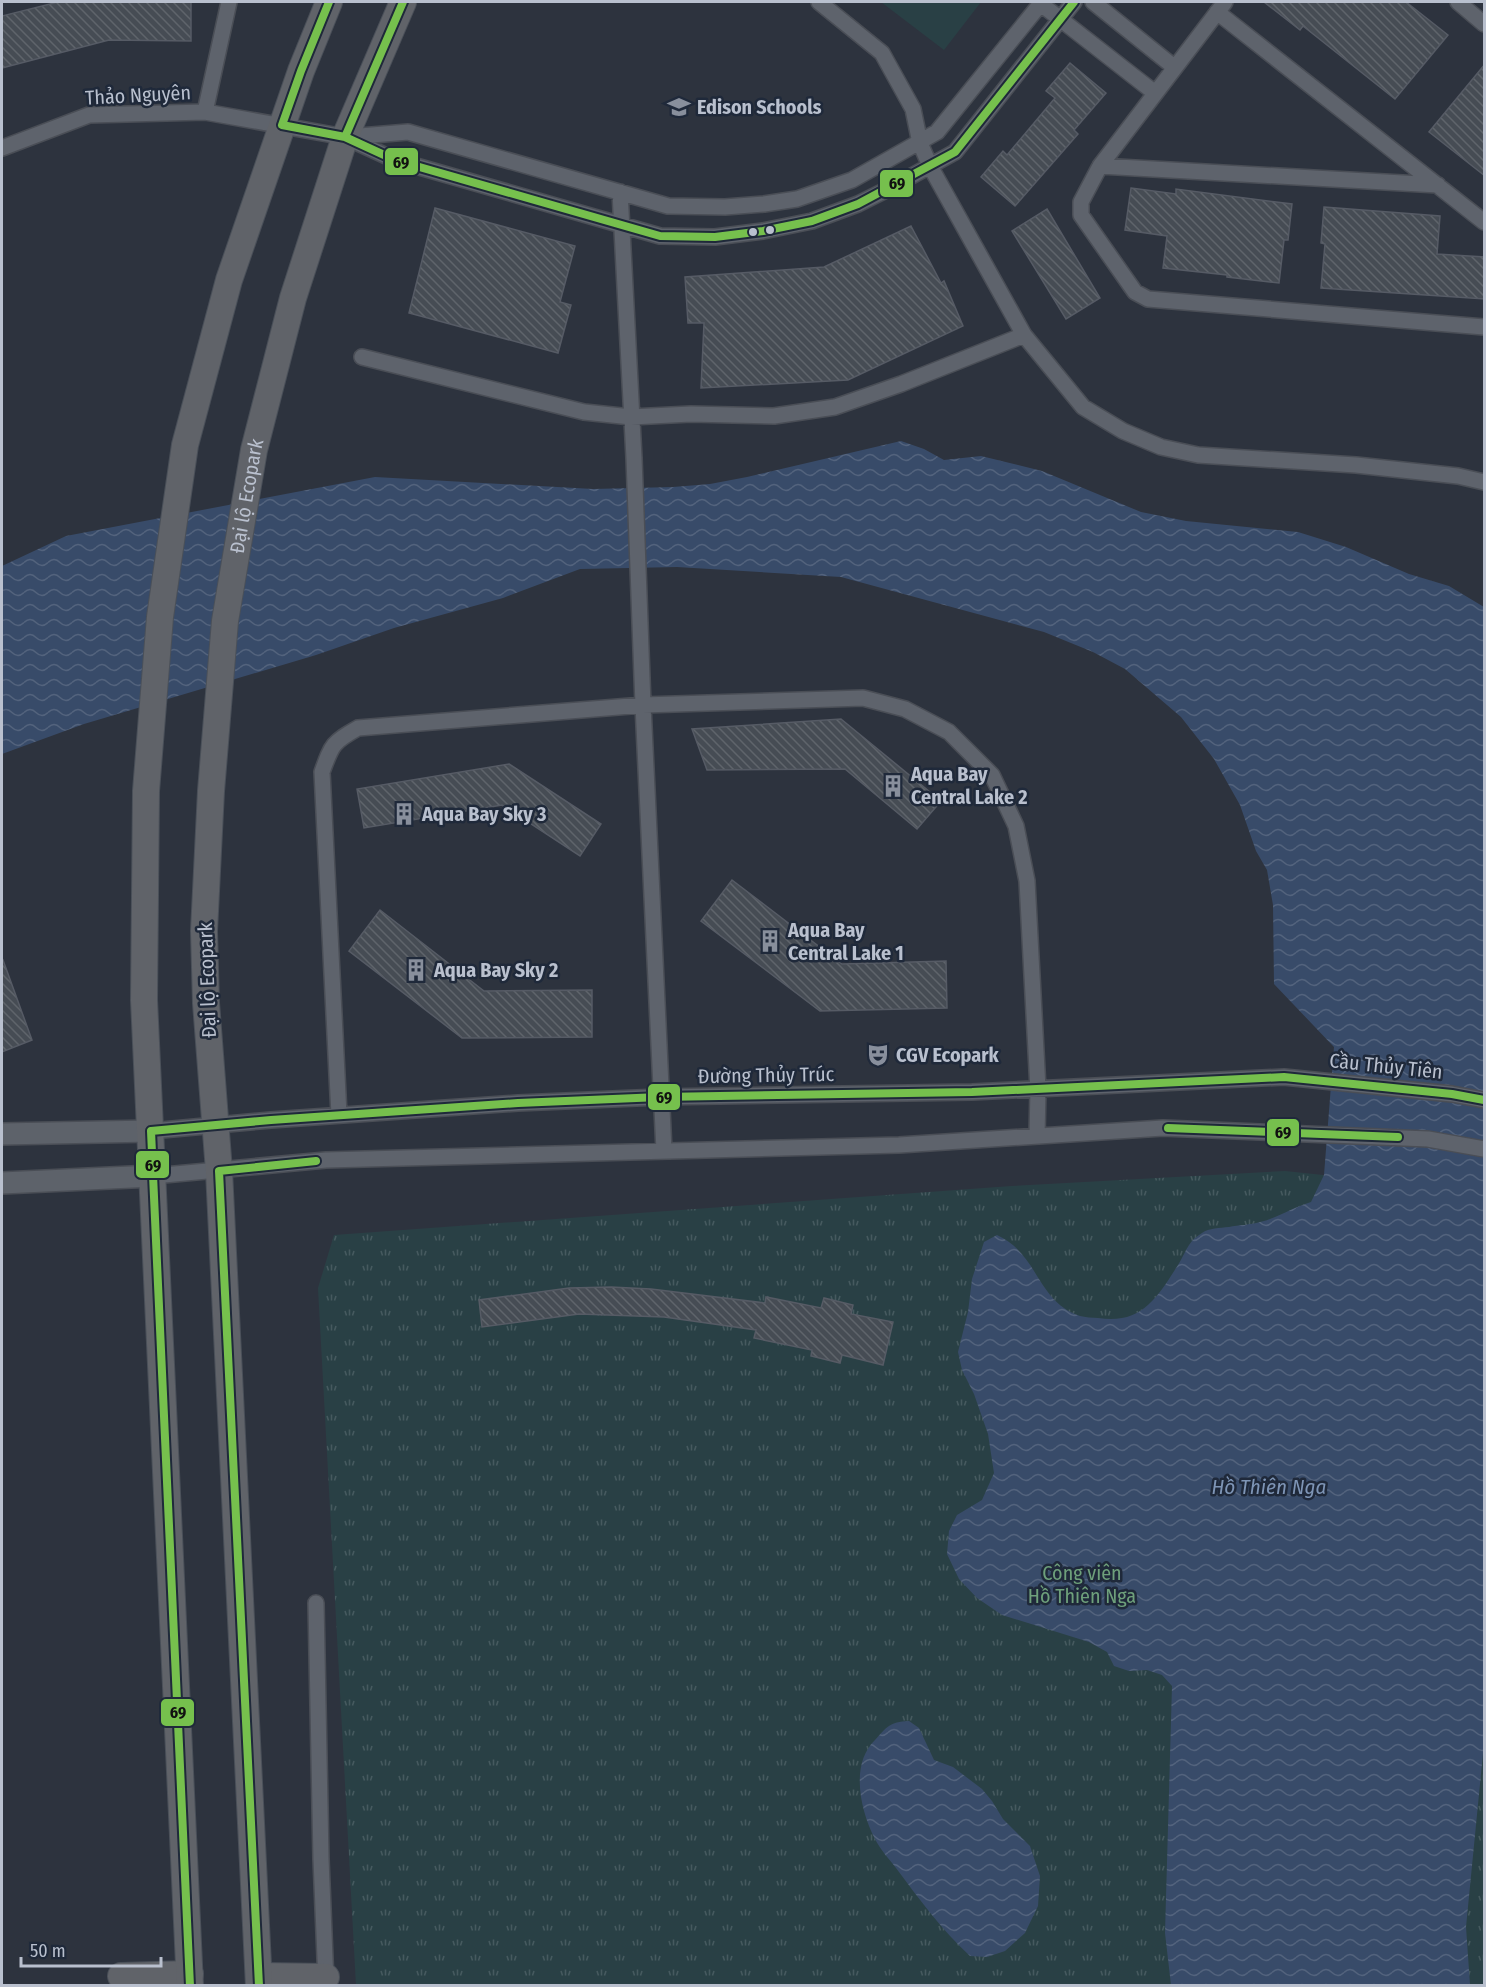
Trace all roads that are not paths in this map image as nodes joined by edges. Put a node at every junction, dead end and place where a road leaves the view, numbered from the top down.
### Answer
1 (229, 2) edge
2 (329, 2) edge
3 (403, 2) edge
4 (819, 2) edge
5 (1074, 2) edge
6 (1093, 2) edge
7 (1458, 2) edge
8 (1042, 3) edge
9 (1221, 7) edge
10 (1060, 19) junction
11 (1485, 24) edge
12 (1174, 67) junction
13 (1155, 93) junction
14 (205, 112) junction
15 (282, 125) junction
16 (345, 137) junction
17 (920, 143) junction
18 (2, 148) edge
19 (930, 166) junction
20 (1100, 166) junction
21 (1438, 185) junction
22 (620, 192) junction
23 (1485, 222) edge
24 (622, 225) junction
25 (1485, 327) edge
26 (1024, 335) junction
27 (362, 357) dead end
28 (630, 417) junction
29 (1485, 482) edge
30 (643, 705) junction
31 (1284, 1077) joint
32 (1038, 1089) junction
33 (660, 1097) junction
34 (1485, 1100) edge
35 (339, 1115) junction
36 (214, 1125) junction
37 (151, 1131) junction
38 (2, 1134) edge
39 (1037, 1136) junction
40 (1485, 1149) edge
41 (664, 1150) junction
42 (219, 1171) junction
43 (153, 1176) junction
44 (2, 1183) edge
45 (316, 1603) dead end
46 (121, 1976) dead end
47 (190, 1980) edge
48 (259, 1981) edge
49 (326, 1981) edge

1 - 14 street
2 - 15 highway
3 - 16 highway, Đại lộ Ecopark
4 - 17 street
5 - 10 street
6 - 12 street
7 - 11 street
8 - 10 street
8 - 17 street
9 - 12 street
9 - 21 street
10 - 13 street
10 - 19 street
12 - 13 street
13 - 20 street
14 - 15 street, Thảo Nguyên
14 - 18 street, Thảo Nguyên
15 - 16 street, Thảo Nguyên
15 - 37 highway
16 - 22 street
16 - 24 street
16 - 36 highway, Đại lộ Ecopark
17 - 19 street
17 - 22 street
19 - 24 street
19 - 26 street
20 - 21 street
20 - 25 street
21 - 23 street
22 - 24 street
24 - 28 street
26 - 28 street
26 - 29 street
27 - 28 street
28 - 30 street
30 - 32 street
30 - 33 street
30 - 35 street
31 - 32 street, Đường Thủy Trúc
31 - 34 street, Cầu Thủy Tiên
32 - 33 street, Đường Thủy Trúc
32 - 39 street
33 - 35 street, Đường Thủy Trúc
33 - 41 street
35 - 36 street, Đường Thủy Trúc
36 - 37 street, Đường Thủy Trúc
36 - 42 highway, Đại lộ Ecopark
37 - 38 main road
37 - 43 highway
39 - 40 street
39 - 41 street
41 - 42 street
42 - 43 street
42 - 48 highway, Đại lộ Ecopark
43 - 44 main road
43 - 47 highway
45 - 49 street
46 - 47 highway
48 - 49 highway

